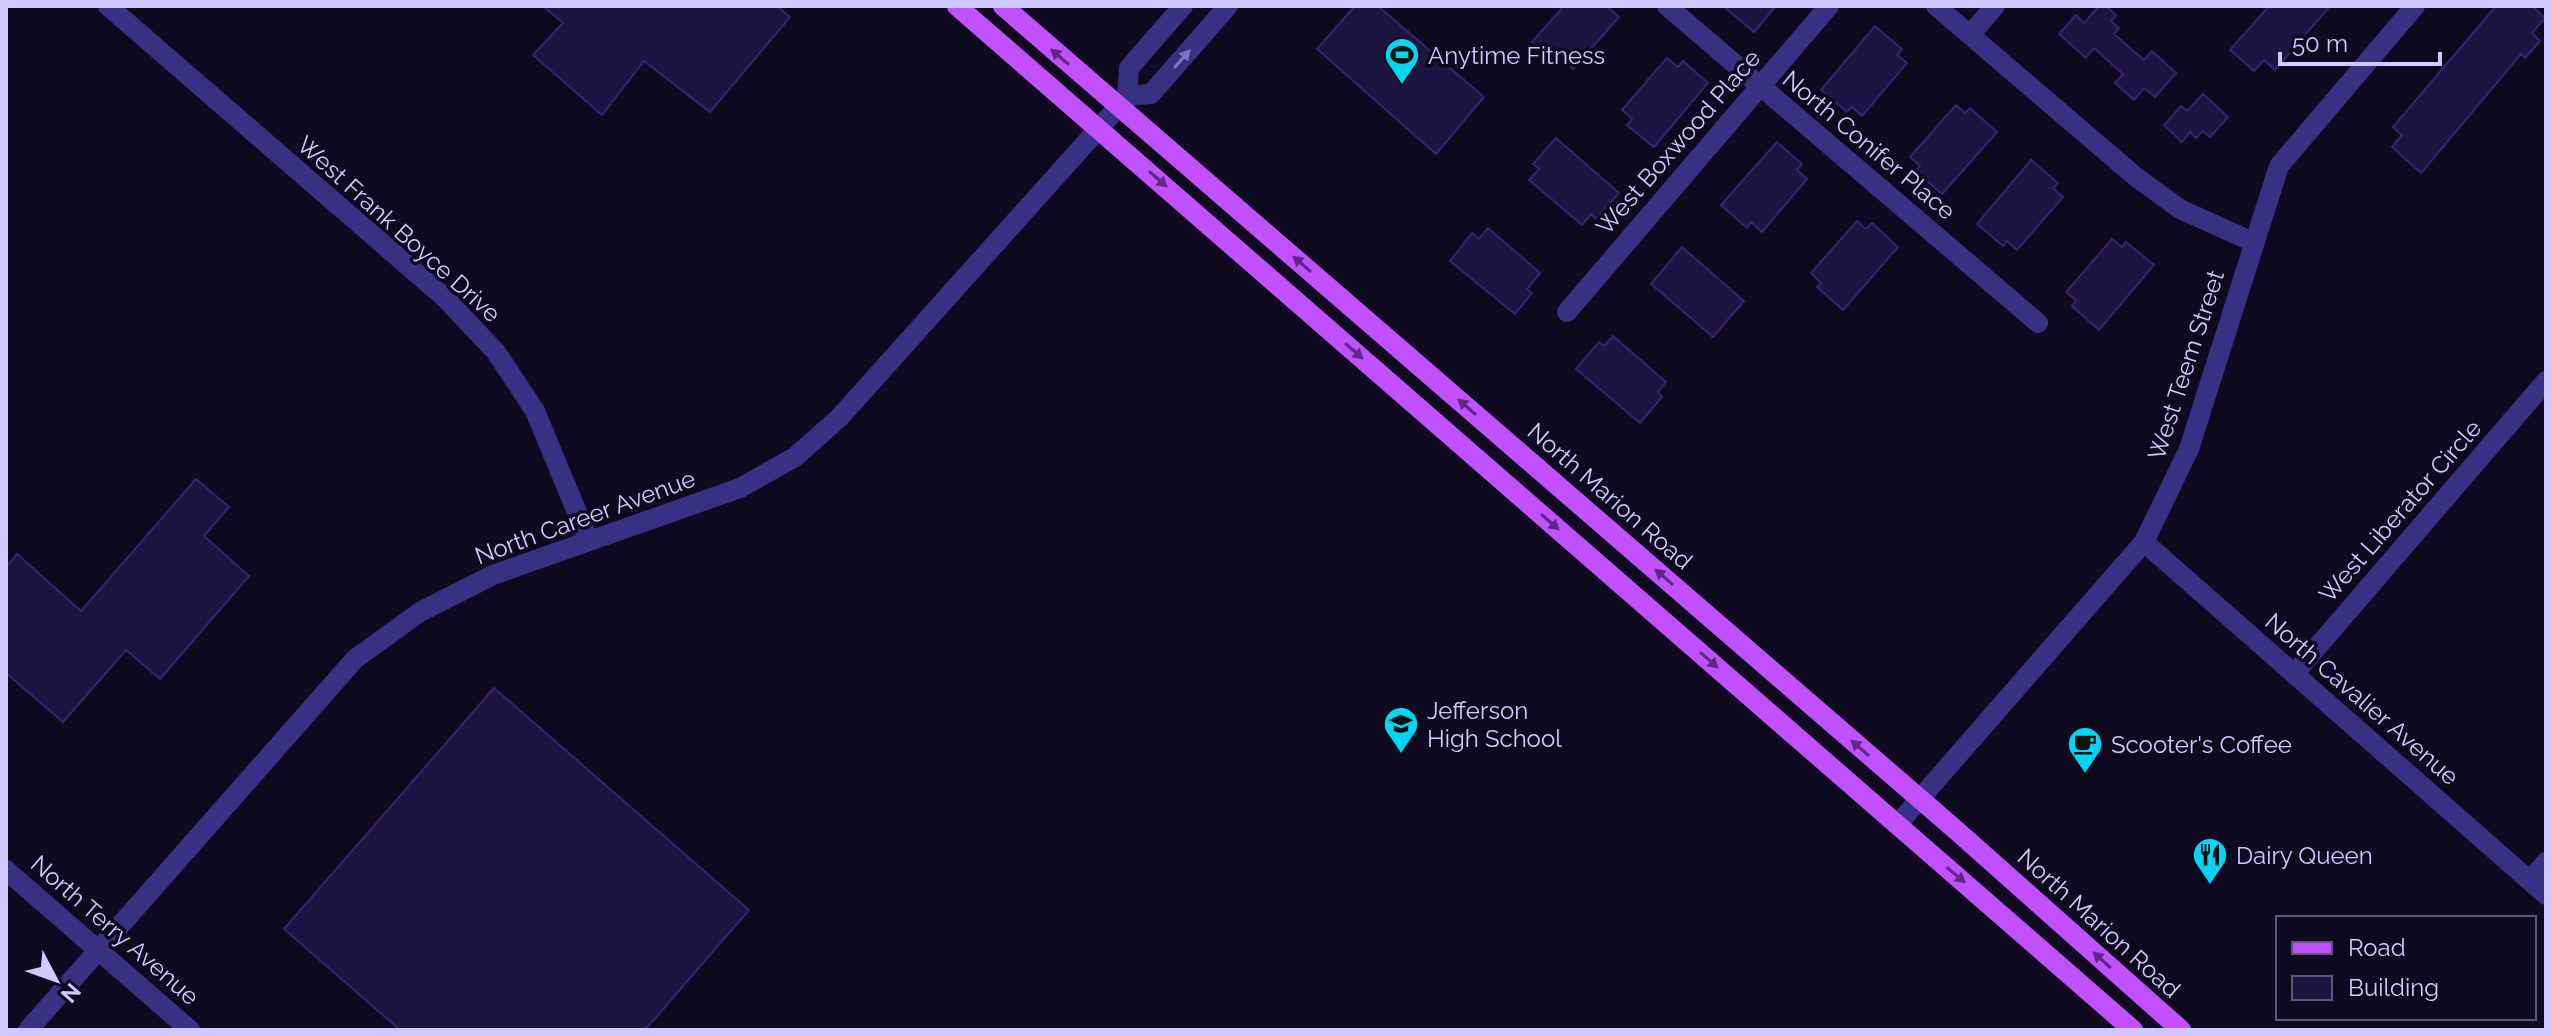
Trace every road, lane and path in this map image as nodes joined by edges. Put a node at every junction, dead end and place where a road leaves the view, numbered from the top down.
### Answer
1 (108, 6) edge
2 (957, 6) edge
3 (1003, 6) edge
4 (1183, 6) edge
5 (1228, 6) edge
6 (1667, 6) edge
7 (1829, 6) edge
8 (1936, 6) edge
9 (1995, 6) edge
10 (2415, 6) edge
11 (1970, 35) junction
12 (1760, 86) junction
13 (1123, 102) junction
14 (1099, 129) junction
15 (2253, 242) junction
16 (1567, 312) dead end
17 (2038, 323) dead end
18 (2546, 381) edge
19 (589, 541) junction
20 (2144, 542) junction
21 (2294, 674) junction
22 (1919, 799) junction
23 (1897, 825) junction
24 (2546, 862) edge
25 (6, 870) edge
26 (2530, 881) junction
27 (2546, 895) edge
28 (97, 949) junction
29 (28, 1030) edge
30 (190, 1030) edge
31 (2133, 1030) edge
32 (2181, 1030) edge

1 - 19 street, West Frank Boyce Drive
2 - 14 main road
13 -> 3 main road, North Marion Road
4 - 13 street
13 -> 5 street
6 - 12 street, North Conifer Place
7 - 12 street, West Boxwood Place
8 - 11 street
9 - 11 street
10 - 15 street, West Teem Street
11 - 15 street
12 - 16 street, West Boxwood Place
12 - 17 street, North Conifer Place
13 - 14 street, North Career Avenue
22 -> 13 main road, North Marion Road
14 - 19 street, North Career Avenue
14 -> 23 main road
15 - 20 street, West Teem Street
18 - 21 street, West Liberator Circle
19 - 28 street, North Career Avenue
20 - 21 street, North Cavalier Avenue
20 - 22 street, West Teem Street
21 - 26 street, North Cavalier Avenue
22 - 23 street, West Teem Street
32 -> 22 main road, North Marion Road
23 -> 31 main road
24 - 26 street
25 - 28 street, North Terry Avenue
26 - 27 street, North Cavalier Avenue
28 - 29 street, North Career Avenue
28 - 30 street, North Terry Avenue

